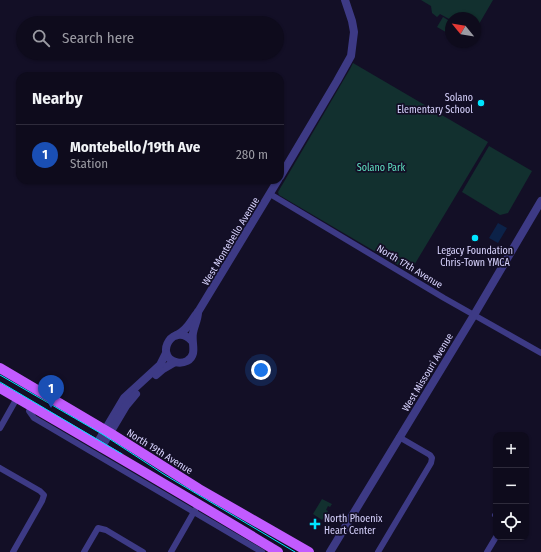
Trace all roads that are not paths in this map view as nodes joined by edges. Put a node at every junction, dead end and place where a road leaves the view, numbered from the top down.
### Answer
1 (345, 0) edge
2 (284, 170) edge
3 (276, 184) edge
4 (270, 194) junction
5 (541, 201) edge
6 (198, 312) junction
7 (474, 314) junction
8 (177, 335) junction
9 (192, 341) junction
10 (166, 353) junction
11 (541, 353) edge
12 (175, 362) junction
13 (0, 368) edge
14 (0, 388) edge
15 (17, 398) junction
16 (31, 406) junction
17 (0, 428) edge
18 (107, 431) junction
19 (399, 437) junction
20 (98, 446) junction
21 (0, 468) edge
22 (196, 508) junction
23 (494, 540) edge
24 (13, 552) edge
25 (84, 552) edge
26 (143, 552) edge
27 (171, 552) edge
28 (262, 552) edge
29 (278, 552) edge
30 (309, 552) edge
31 (330, 552) edge
32 (378, 552) edge
33 (487, 552) edge

1 - 2 street
3 - 4 street, West Montebello Avenue
4 - 6 street, West Montebello Avenue
4 - 7 street, North 17th Avenue
5 - 7 street, West Missouri Avenue
6 - 8 street, West Montebello Avenue
6 - 9 street, West Montebello Avenue
7 - 11 street, North 17th Avenue
7 - 19 street, West Missouri Avenue
8 - 9 street
8 - 10 street
9 - 12 street, West Montebello Avenue
10 - 12 street
10 - 18 street
12 - 18 street
13 - 18 main road, North 19th Avenue
14 - 15 main road
15 - 16 main road
15 - 17 street
16 - 20 main road
16 - 22 street
18 - 20 street
18 - 30 main road, North 19th Avenue
19 - 31 street, West Missouri Avenue
19 - 32 street
20 - 22 main road
21 - 24 street
22 - 27 street
22 - 28 street
22 - 29 main road
23 - 33 street
25 - 26 street

